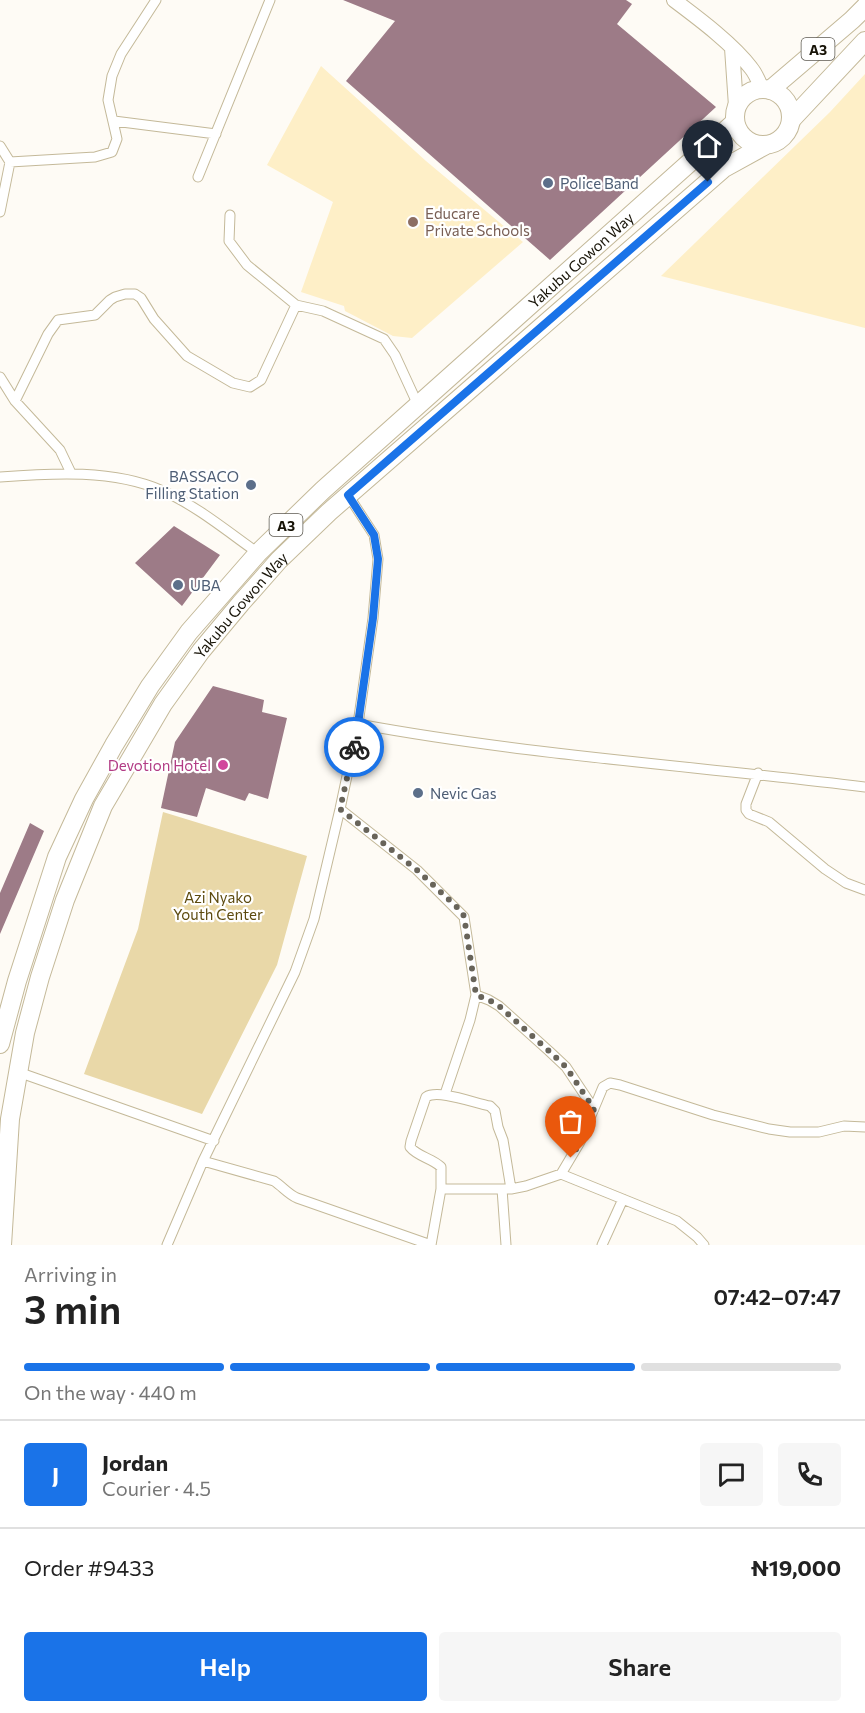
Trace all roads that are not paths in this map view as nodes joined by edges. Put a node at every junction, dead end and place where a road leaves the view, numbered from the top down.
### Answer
1 (156, 0) edge
2 (270, 0) edge
3 (674, 0) edge
4 (865, 7) edge
5 (865, 41) edge
6 (732, 48) junction
7 (766, 89) junction
8 (736, 114) junction
9 (791, 120) junction
10 (114, 121) junction
11 (216, 134) junction
12 (0, 146) edge
13 (764, 146) junction
14 (10, 162) junction
15 (198, 177) dead end
16 (0, 212) edge
17 (230, 215) dead end
18 (296, 305) junction
19 (0, 377) edge
20 (15, 401) junction
21 (418, 405) junction
22 (71, 474) junction
23 (0, 477) edge
24 (348, 495) junction
25 (258, 553) junction
26 (358, 724) junction
27 (758, 773) junction
28 (98, 774) junction
29 (115, 785) junction
30 (865, 786) edge
31 (340, 809) junction
32 (865, 890) edge
33 (476, 995) junction
34 (0, 1044) edge
35 (18, 1072) junction
36 (445, 1095) junction
37 (594, 1109) junction
38 (865, 1127) edge
39 (214, 1141) junction
40 (203, 1161) junction
41 (561, 1174) junction
42 (441, 1189) junction
43 (506, 1189) junction
44 (623, 1199) junction
45 (2, 1245) edge
46 (167, 1245) edge
47 (431, 1245) edge
48 (507, 1245) edge
49 (602, 1245) edge
50 (704, 1245) edge

1 - 10 street
2 - 11 street
3 - 6 main road
4 - 7 highway, A3
5 - 9 highway, A3
6 - 7 main road
6 - 8 main road
7 - 8 highway
7 - 9 highway
8 - 13 highway
8 - 21 highway, Yakubu Gowon Way / A3
9 - 13 highway
10 - 11 street
10 - 14 street
11 - 15 street
12 - 14 street
13 - 24 highway, Yakubu Gowon Way / A3
14 - 16 street
17 - 18 street
18 - 20 street
18 - 21 street
19 - 20 street
20 - 22 street
21 - 25 highway, Yakubu Gowon Way / A3
22 - 23 street
22 - 25 street
24 - 26 street
24 - 29 highway, Yakubu Gowon Way / A3
25 - 28 highway, Yakubu Gowon Way / A3
26 - 27 street
26 - 31 street
27 - 30 street
27 - 32 street
28 - 29 highway
28 - 34 highway, Yakubu Gowon Way / A3
29 - 35 highway, Yakubu Gowon Way / A3
31 - 33 street
31 - 39 street
33 - 36 street
33 - 37 street
35 - 39 street
35 - 45 highway, Yakubu Gowon Way / A3
36 - 42 street
36 - 43 street
37 - 38 street
37 - 41 street
39 - 40 street
40 - 46 street
40 - 47 street
41 - 43 street
41 - 44 street
42 - 43 street
42 - 47 street
43 - 48 street
44 - 49 street
44 - 50 street

